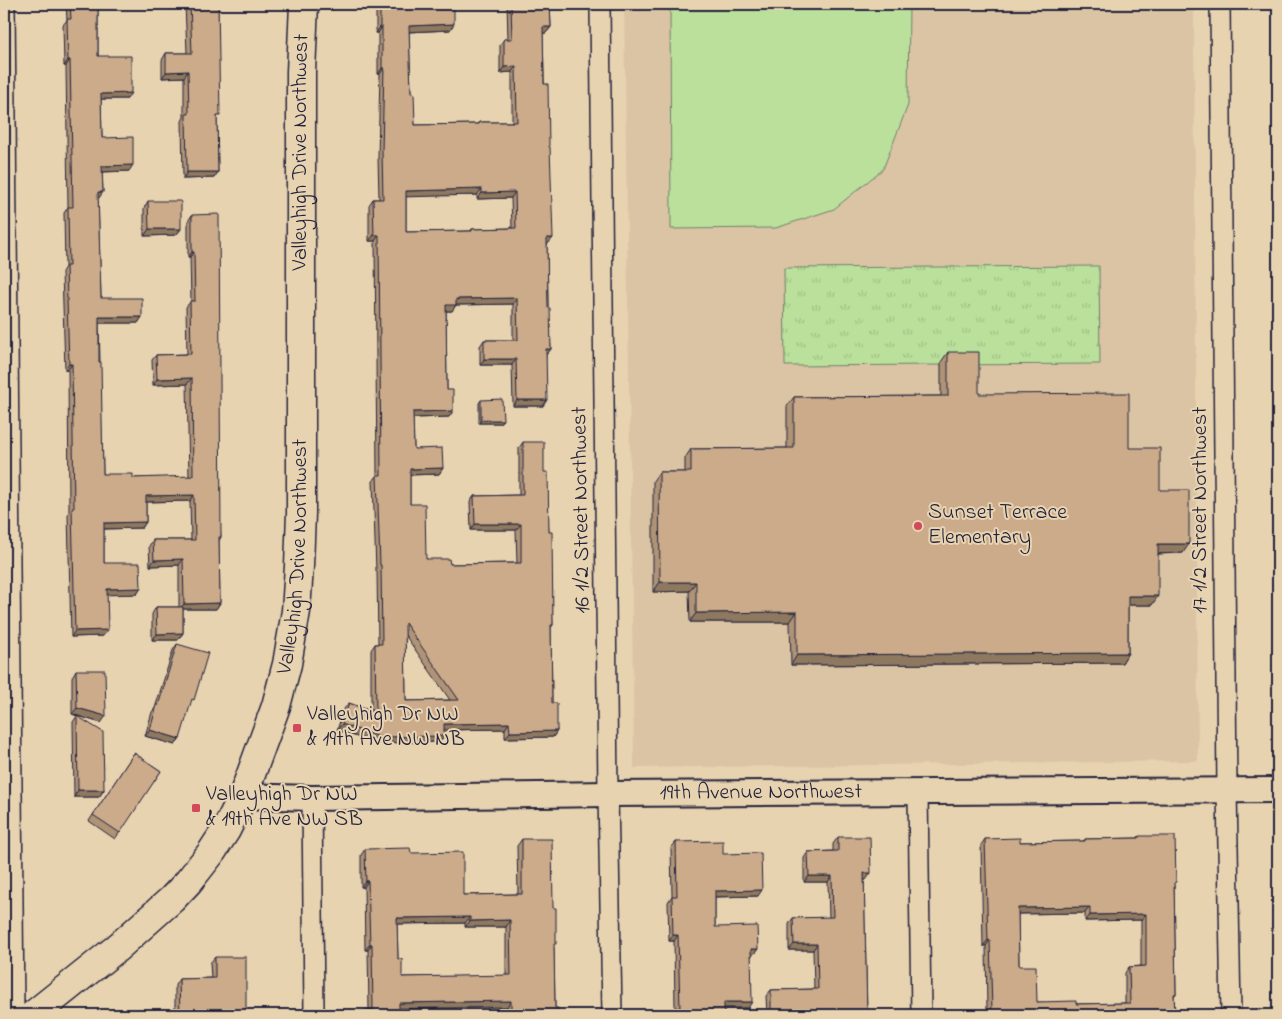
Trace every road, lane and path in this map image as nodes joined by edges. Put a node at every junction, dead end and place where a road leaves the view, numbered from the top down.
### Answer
1 (5, 4) edge
2 (304, 4) edge
3 (600, 4) edge
4 (1220, 4) edge
5 (1227, 790) junction
6 (1278, 790) edge
7 (918, 793) junction
8 (608, 794) junction
9 (243, 796) junction
10 (312, 798) junction
11 (14, 1015) edge
12 (32, 1015) edge
13 (314, 1015) edge
14 (612, 1015) edge
15 (921, 1015) edge
16 (1231, 1015) edge

1 - 11 street
2 - 9 main road, Valleyhigh Drive Northwest
3 - 8 street, 16 1/2 Street Northwest
4 - 5 street, 17 1/2 Street Northwest
5 - 6 street, 19th Avenue Northwest
5 - 7 street, 19th Avenue Northwest
5 - 16 street, 17 1/2 Street Northwest
7 - 8 street, 19th Avenue Northwest
7 - 15 street
8 - 10 street, 19th Avenue Northwest
8 - 14 street, 16 1/2 Street Northwest
9 - 10 street, 19th Avenue Northwest
9 - 12 main road, Valleyhigh Drive Northwest
10 - 13 street

